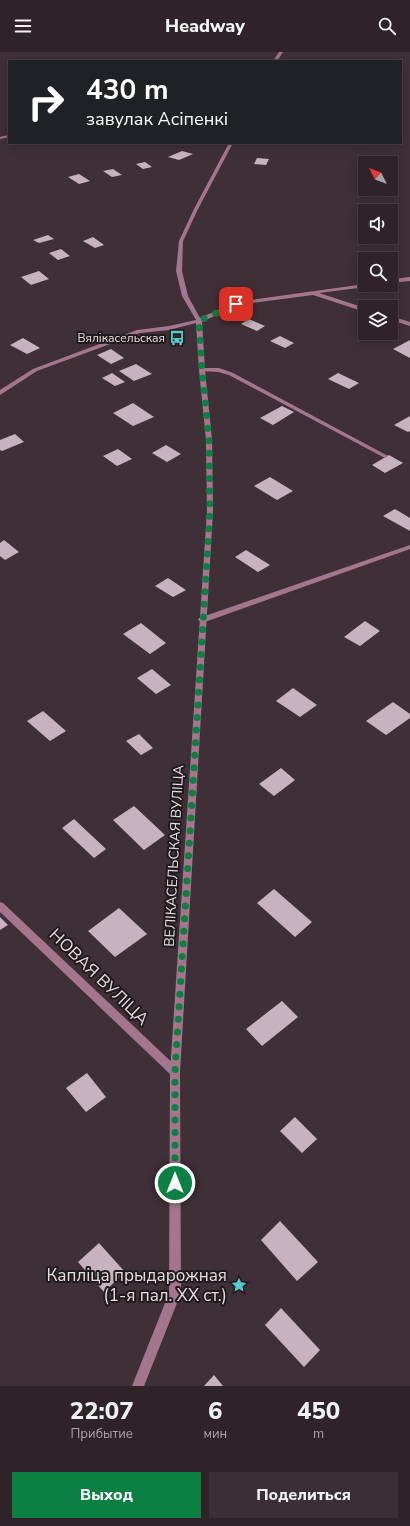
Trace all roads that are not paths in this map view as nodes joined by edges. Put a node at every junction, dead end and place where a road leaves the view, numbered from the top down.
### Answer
1 (230, 144) edge
2 (410, 278) edge
3 (398, 280) edge
4 (358, 286) edge
5 (313, 293) junction
6 (358, 308) edge
7 (398, 320) edge
8 (199, 321) junction
9 (410, 324) edge
10 (202, 370) junction
11 (0, 393) edge
12 (385, 456) dead end
13 (410, 547) edge
14 (202, 620) junction
15 (0, 906) edge
16 (175, 1072) junction
17 (138, 1386) edge

1 - 8 street, ВЕЛІКАСЕЛЬСКАЯ ВУЛІЦА
2 - 3 street
4 - 5 street
5 - 6 street
5 - 8 street
7 - 9 street
8 - 10 street, ВЕЛІКАСЕЛЬСКАЯ ВУЛІЦА
8 - 11 street
10 - 12 street
10 - 14 street, ВЕЛІКАСЕЛЬСКАЯ ВУЛІЦА
13 - 14 street
14 - 16 street, ВЕЛІКАСЕЛЬСКАЯ ВУЛІЦА
15 - 16 street, НОВАЯ ВУЛІЦА
16 - 17 street, ВЕЛІКАСЕЛЬСКАЯ ВУЛІЦА

